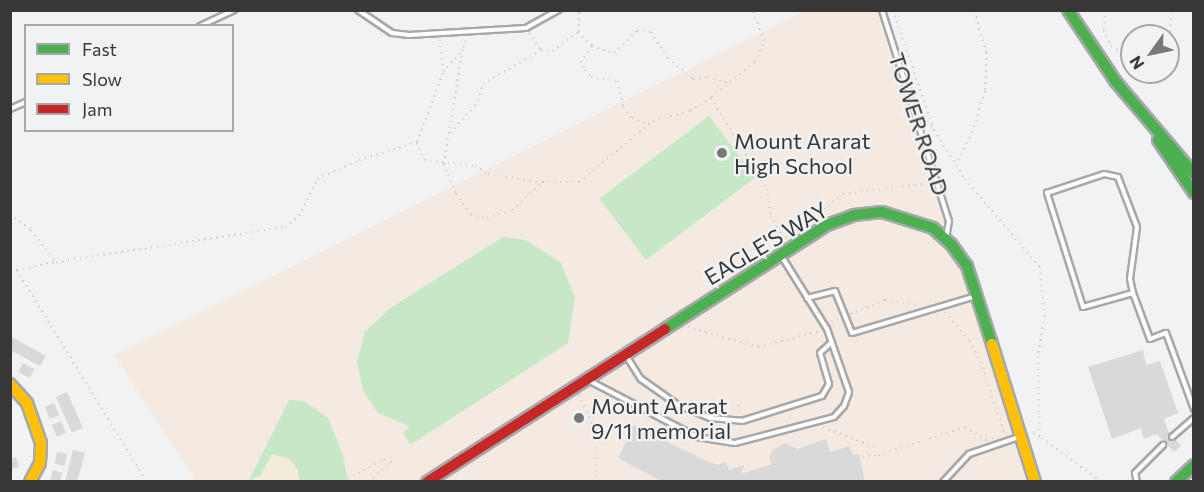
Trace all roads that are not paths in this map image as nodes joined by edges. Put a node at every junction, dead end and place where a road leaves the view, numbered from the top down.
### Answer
1 (235, 10) edge
2 (358, 10) edge
3 (559, 10) edge
4 (882, 10) edge
5 (1068, 10) edge
6 (205, 24) edge
7 (24, 103) edge
8 (10, 109) edge
9 (1154, 133) junction
10 (1194, 174) edge
11 (1194, 193) edge
12 (945, 238) junction
13 (785, 247) junction
14 (1133, 293) junction
15 (977, 296) junction
16 (807, 298) junction
17 (832, 342) junction
18 (624, 354) junction
19 (588, 379) junction
20 (10, 384) edge
21 (1194, 409) edge
22 (1194, 418) edge
23 (1015, 435) junction
24 (1172, 437) dead end
25 (1163, 446) dead end
26 (1194, 465) edge
27 (30, 482) edge
28 (427, 482) edge
29 (942, 482) edge
30 (1035, 482) edge
31 (1137, 482) edge
32 (1176, 482) edge

1 - 6 lane
2 - 3 lane
4 - 12 lane, TOWER ROAD
5 - 9 main road
7 - 8 lane
9 - 10 main road
9 - 11 main road
12 - 13 main road, EAGLE'S WAY
12 - 15 main road, EAGLE'S WAY
13 - 16 lane
13 - 18 main road, EAGLE'S WAY
14 - 14 lane
14 - 21 lane
15 - 16 lane
15 - 23 main road, EAGLE'S WAY
16 - 17 lane
17 - 18 lane
17 - 19 lane
18 - 19 main road, EAGLE'S WAY
19 - 28 main road, EAGLE'S WAY
20 - 27 main road
22 - 24 lane
23 - 29 lane
23 - 30 main road, EAGLE'S WAY
25 - 31 lane
26 - 32 main road

